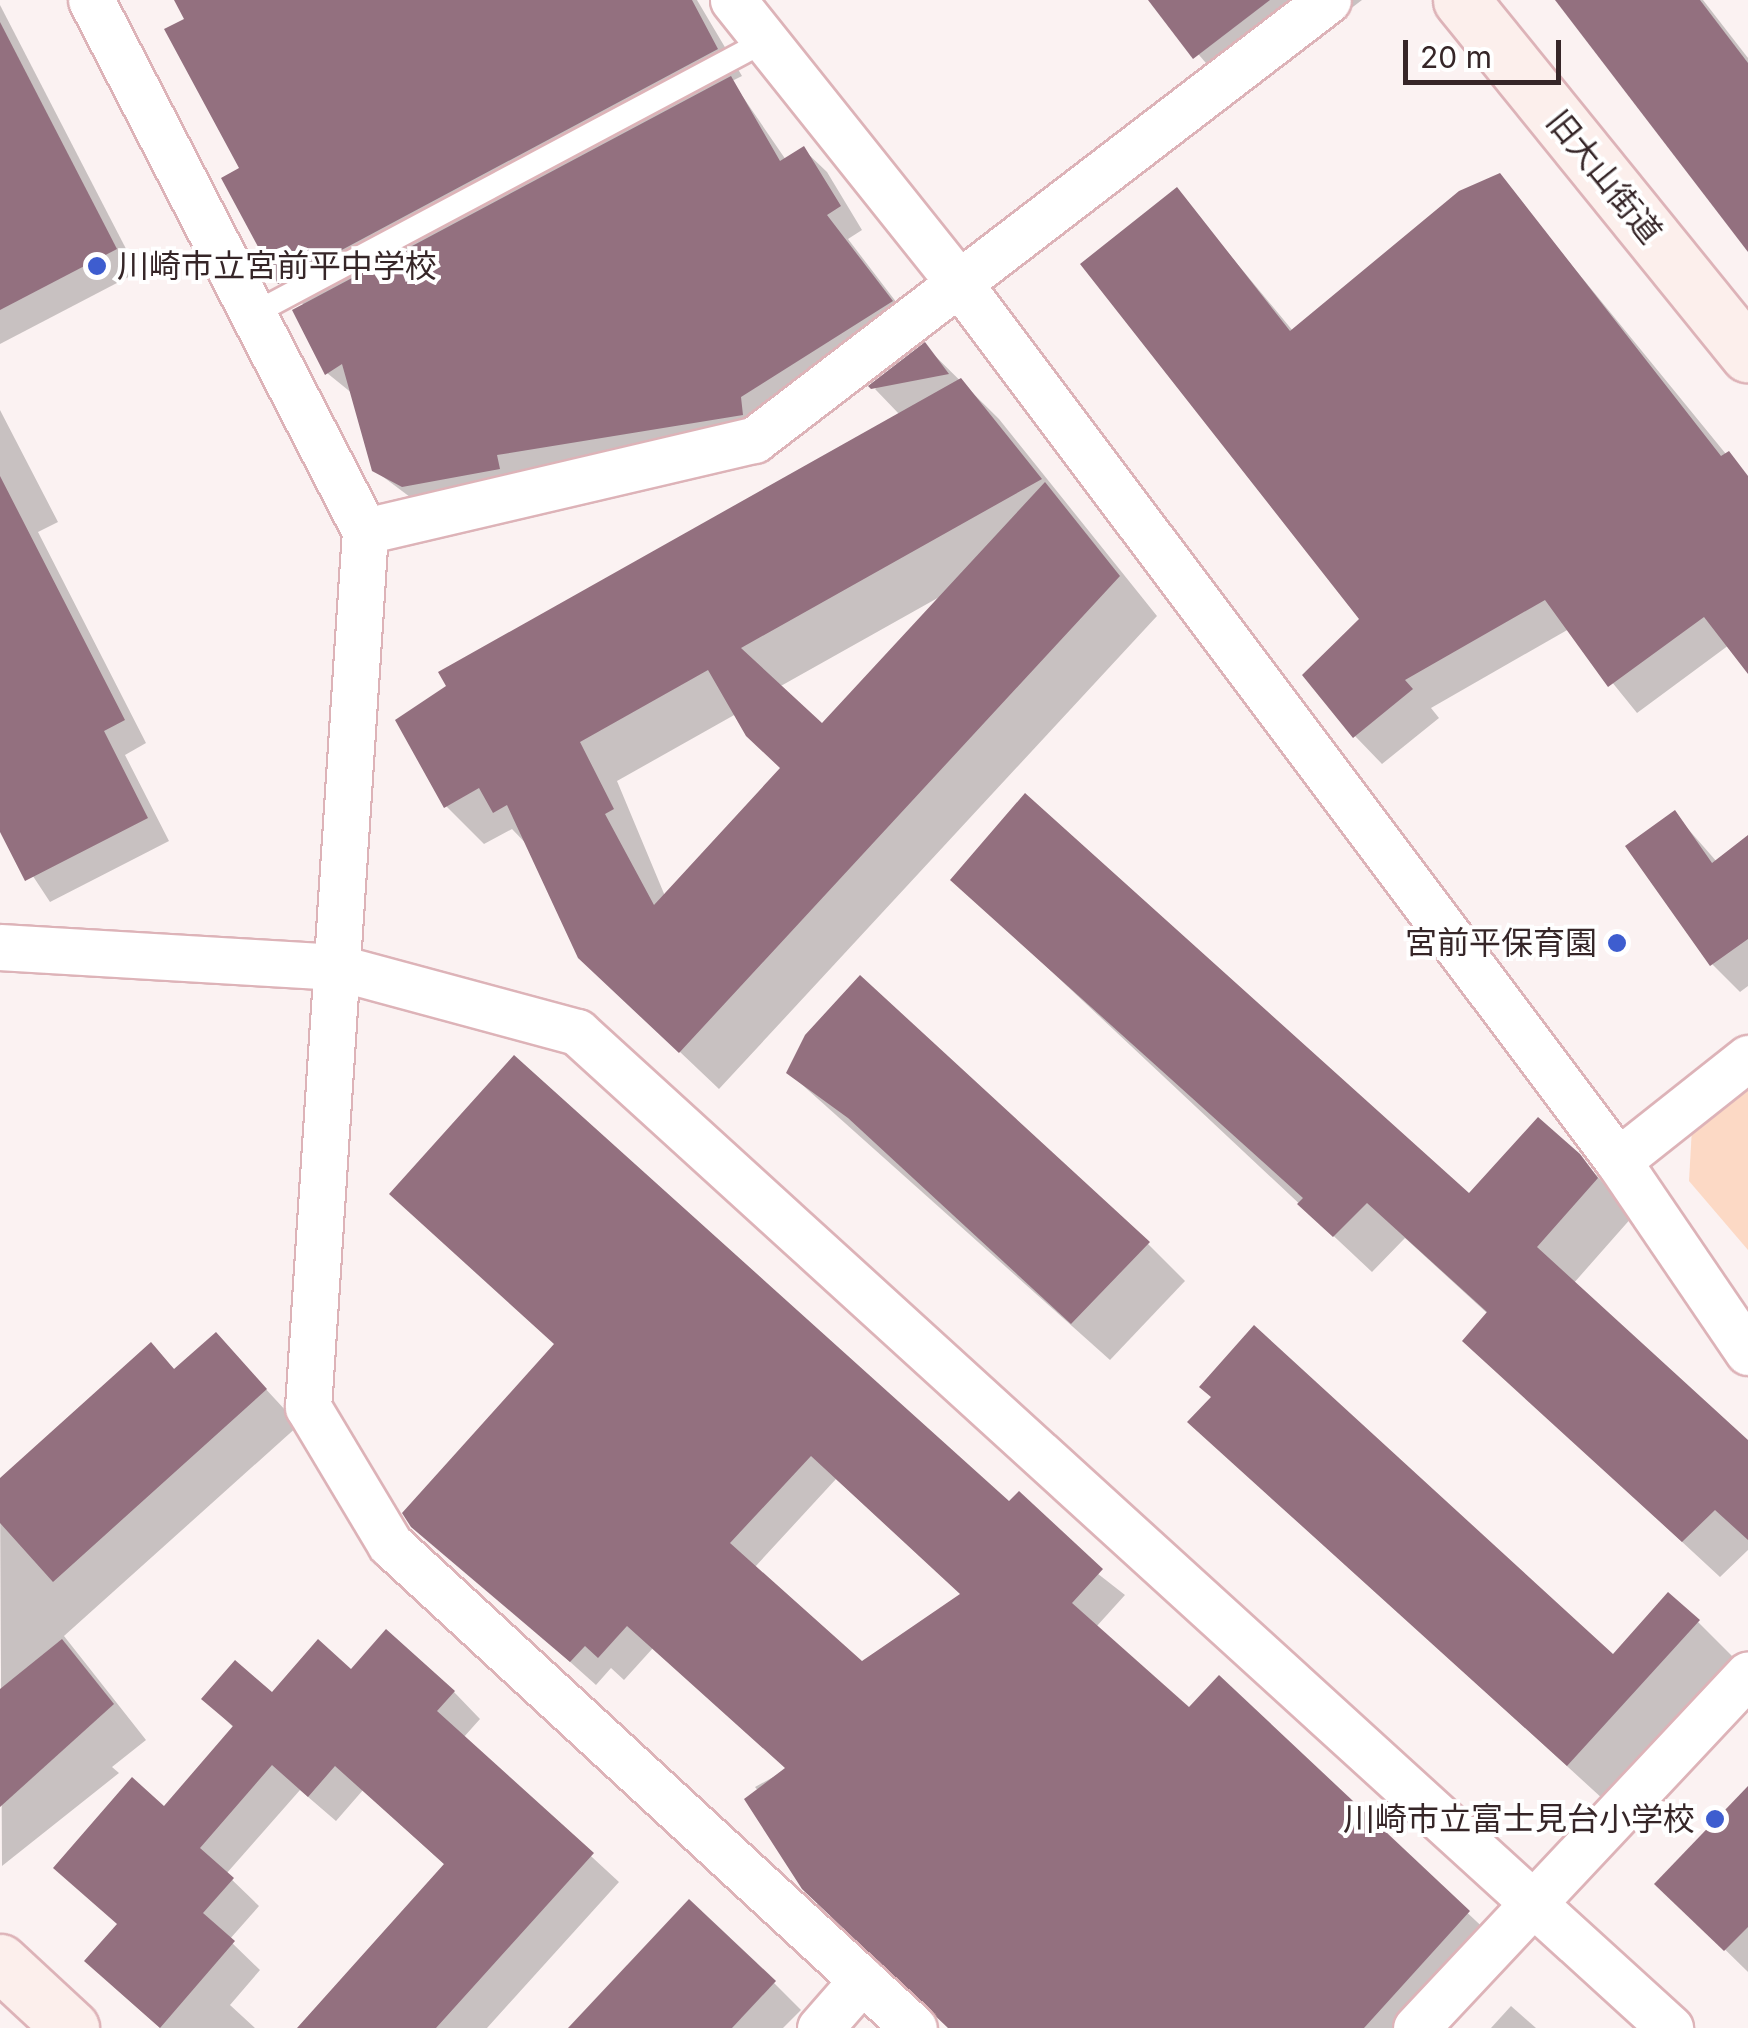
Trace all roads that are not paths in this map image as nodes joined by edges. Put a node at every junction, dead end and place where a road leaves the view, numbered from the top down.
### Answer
1 (91, 0) edge
2 (733, 0) edge
3 (1328, 0) edge
4 (1461, 0) edge
5 (765, 41) junction
6 (956, 280) junction
7 (254, 314) junction
8 (1748, 354) edge
9 (366, 531) junction
10 (0, 947) edge
11 (336, 967) junction
12 (1748, 1058) edge
13 (1618, 1161) junction
14 (1748, 1352) edge
15 (1748, 1674) edge
16 (1534, 1904) junction
17 (0, 1962) edge
18 (862, 1980) junction
19 (71, 2028) edge
20 (820, 2028) edge
21 (914, 2028) edge
22 (1416, 2028) edge
23 (1670, 2028) edge

1 - 7 street
2 - 5 street
3 - 6 street
4 - 8 street, 旧大山街道
5 - 6 street
5 - 7 lane
6 - 9 street
6 - 13 street
7 - 9 street
9 - 11 street
10 - 11 street
11 - 16 street
11 - 18 street
12 - 13 street
13 - 14 street
15 - 16 street
16 - 22 street
16 - 23 street
17 - 19 street
18 - 20 street
18 - 21 street

